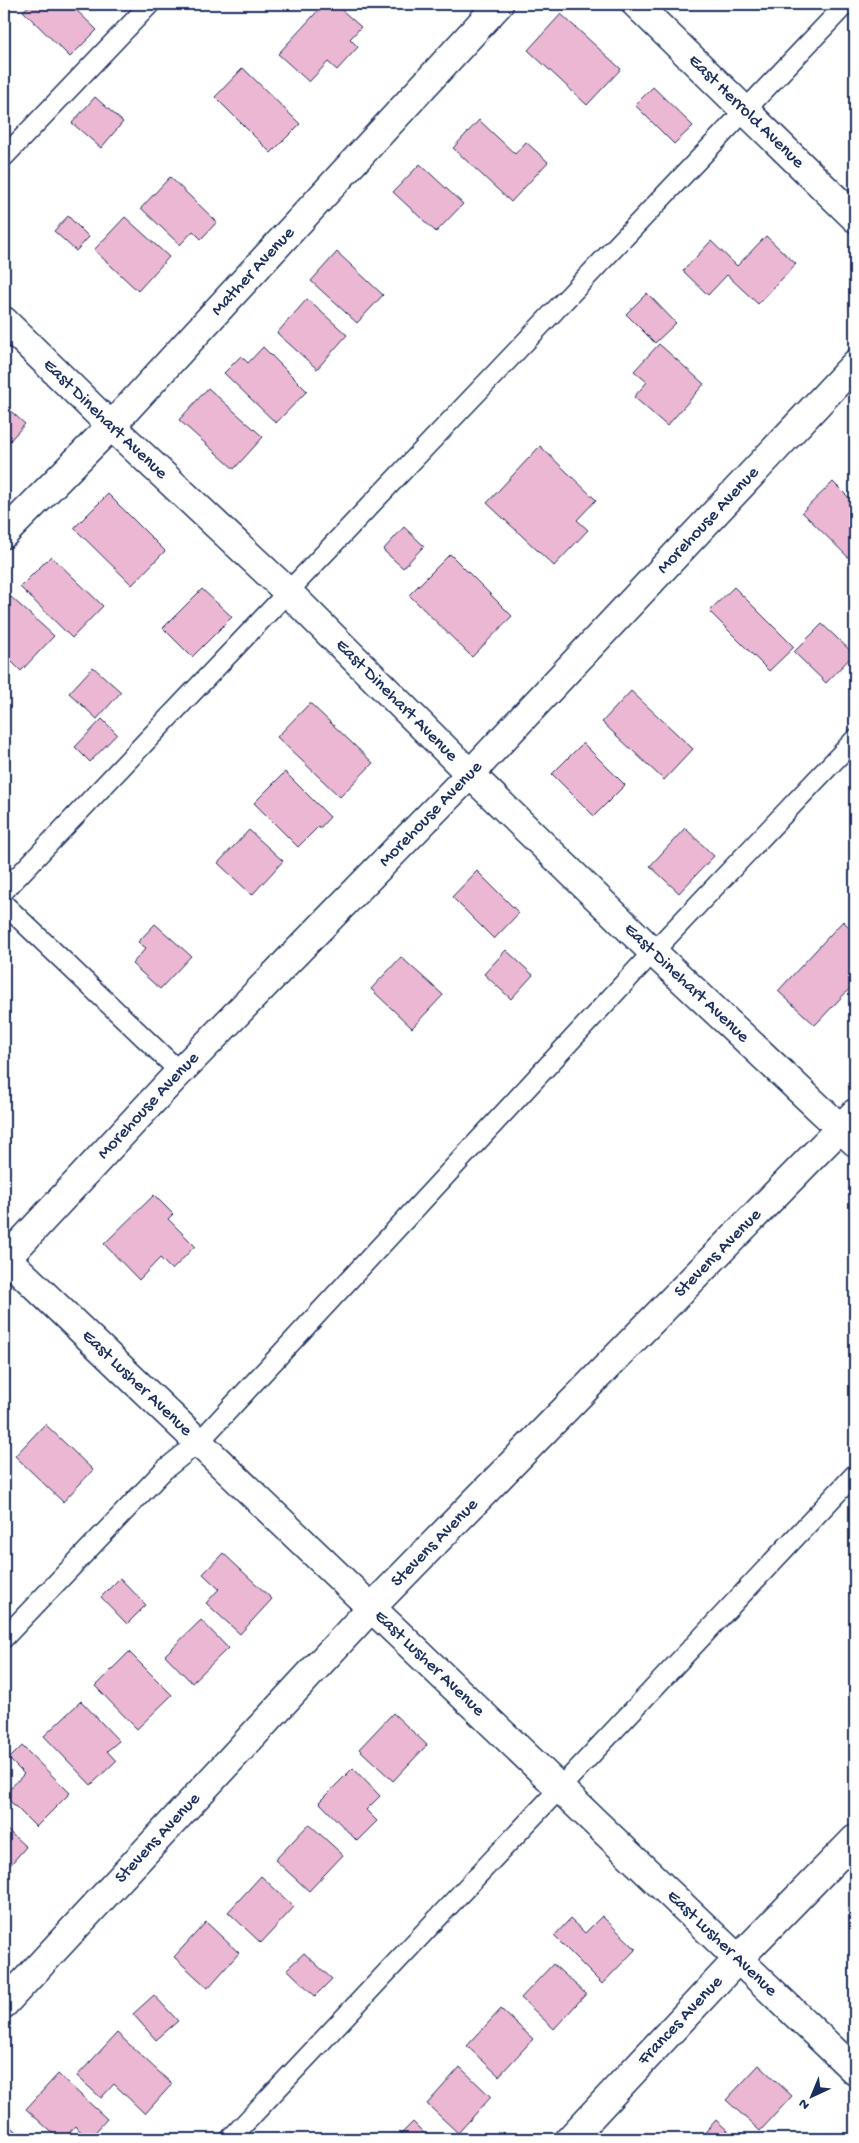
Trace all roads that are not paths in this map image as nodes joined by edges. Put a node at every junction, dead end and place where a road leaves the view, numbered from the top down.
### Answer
1 (150, 4) edge
2 (499, 4) edge
3 (636, 4) edge
4 (846, 4) edge
5 (745, 110) junction
6 (4, 157) edge
7 (855, 218) edge
8 (4, 321) edge
9 (855, 364) edge
10 (111, 426) junction
11 (4, 534) edge
12 (288, 592) junction
13 (855, 739) edge
14 (470, 774) junction
15 (4, 891) edge
16 (4, 904) edge
17 (653, 952) junction
18 (180, 1072) junction
19 (850, 1128) edge
20 (4, 1259) edge
21 (199, 1442) junction
22 (855, 1474) edge
23 (372, 1607) junction
24 (4, 1638) edge
25 (560, 1788) junction
26 (855, 1839) edge
27 (738, 1959) junction
28 (4, 2004) edge
29 (855, 2071) edge
30 (230, 2139) edge
31 (570, 2139) edge

1 - 6 lane
2 - 10 street, Mather Avenue
3 - 5 street, East Herrold Avenue
4 - 5 lane
5 - 7 street, East Herrold Avenue
5 - 12 lane
8 - 10 street, East Dinehart Avenue
9 - 14 street, Morehouse Avenue
10 - 11 street, Mather Avenue
10 - 12 street, East Dinehart Avenue
12 - 14 street, East Dinehart Avenue
12 - 15 lane
13 - 17 lane
14 - 17 street, East Dinehart Avenue
14 - 18 street, Morehouse Avenue
16 - 18 lane
17 - 19 street, East Dinehart Avenue
17 - 21 lane
18 - 20 street, Morehouse Avenue
19 - 23 street, Stevens Avenue
20 - 21 street, East Lusher Avenue
21 - 23 street, East Lusher Avenue
21 - 24 lane
22 - 25 lane
23 - 25 street, East Lusher Avenue
23 - 28 street, Stevens Avenue
25 - 27 street, East Lusher Avenue
25 - 30 lane
26 - 27 street, Frances Avenue
27 - 29 street, East Lusher Avenue
27 - 31 street, Frances Avenue

